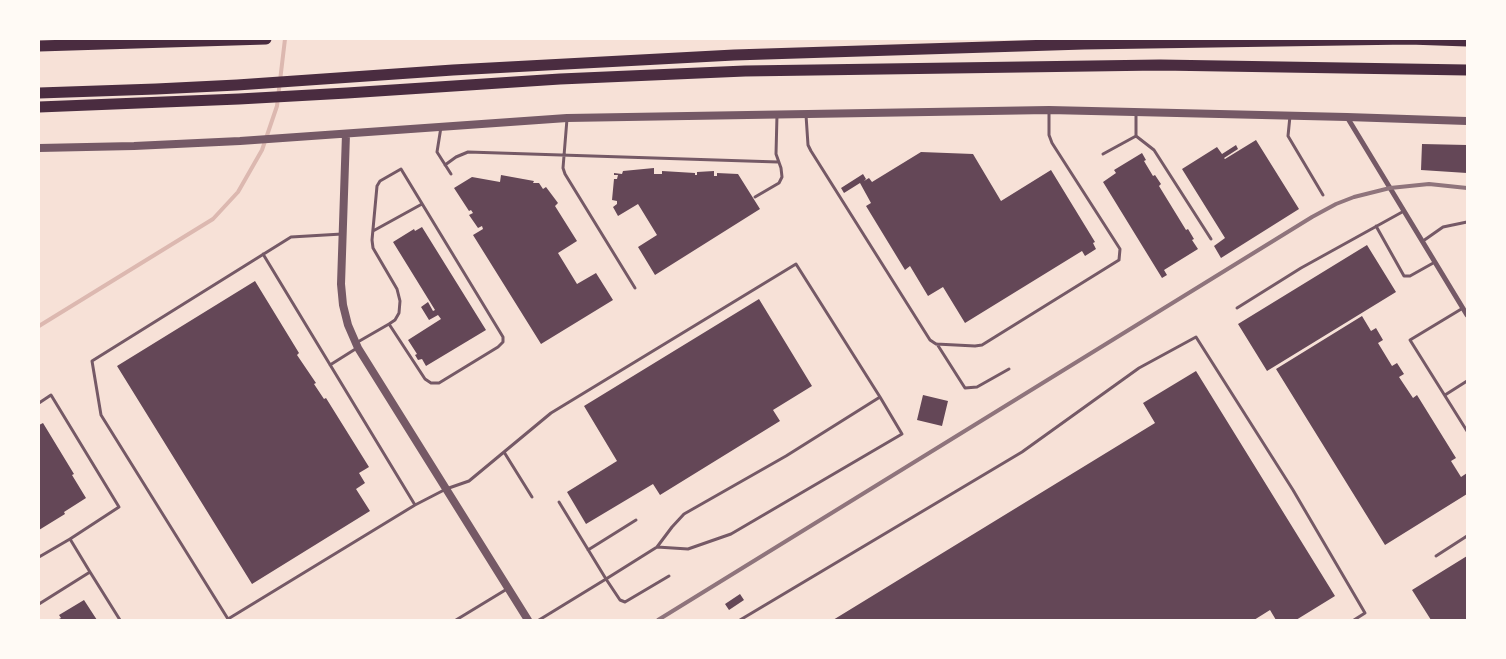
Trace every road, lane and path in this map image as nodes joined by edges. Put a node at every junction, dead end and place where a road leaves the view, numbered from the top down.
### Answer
1 (266, 39) edge
2 (1467, 40) edge
3 (39, 46) edge
4 (1467, 70) edge
5 (39, 93) edge
6 (39, 107) edge
7 (1049, 110) junction
8 (1136, 112) junction
9 (778, 114) junction
10 (806, 114) junction
11 (1290, 116) junction
12 (1347, 117) junction
13 (567, 118) junction
14 (1467, 122) edge
15 (441, 126) junction
16 (346, 134) junction
17 (1136, 136) junction
18 (39, 148) edge
19 (1104, 154) dead end
20 (564, 155) junction
21 (778, 162) junction
22 (445, 165) junction
23 (451, 174) dead end
24 (1323, 195) dead end
25 (755, 197) dead end
26 (422, 204) junction
27 (1404, 211) junction
28 (1467, 222) edge
29 (1376, 226) junction
30 (372, 232) junction
31 (343, 234) junction
32 (1211, 239) dead end
33 (1423, 241) junction
34 (263, 254) junction
35 (1435, 262) junction
36 (635, 288) dead end
37 (1236, 308) dead end
38 (1463, 308) junction
39 (1467, 315) edge
40 (389, 324) junction
41 (936, 344) junction
42 (356, 346) junction
43 (330, 365) junction
44 (1009, 370) dead end
45 (1467, 381) edge
46 (1445, 395) junction
47 (880, 397) junction
48 (39, 403) edge
49 (1467, 431) edge
50 (504, 452) junction
51 (446, 489) junction
52 (532, 497) dead end
53 (559, 502) dead end
54 (415, 505) junction
55 (636, 520) dead end
56 (1467, 536) edge
57 (70, 539) junction
58 (657, 547) junction
59 (588, 550) junction
60 (1436, 556) dead end
61 (39, 558) edge
62 (90, 572) junction
63 (669, 576) dead end
64 (606, 579) junction
65 (508, 588) junction
66 (39, 604) edge
67 (120, 620) edge
68 (456, 620) edge
69 (528, 620) edge
70 (539, 620) edge
71 (740, 620) edge
72 (1354, 620) edge

1 - 3 highway
2 - 5 highway
4 - 6 highway
7 - 8 street
7 - 10 street
7 - 41 lane
8 - 11 street
8 - 17 lane
9 - 10 street
9 - 13 street
9 - 21 lane
10 - 41 lane
11 - 12 street
11 - 24 lane
12 - 14 street
12 - 27 street
13 - 15 street
13 - 20 lane
15 - 16 street
15 - 22 lane
16 - 18 street
16 - 31 street
17 - 19 lane
17 - 32 lane
20 - 21 lane
20 - 22 lane
20 - 36 lane
21 - 25 lane
22 - 23 lane
26 - 30 lane
26 - 30 lane
26 - 40 lane
27 - 29 lane
27 - 33 street
28 - 33 lane
29 - 35 lane
29 - 37 lane
30 - 40 lane
31 - 34 lane
31 - 42 street
33 - 35 street
34 - 43 lane
34 - 54 lane
35 - 38 street
38 - 39 street
38 - 46 lane
40 - 42 lane
41 - 44 lane
42 - 43 lane
42 - 51 street
43 - 54 lane
45 - 46 lane
46 - 49 lane
47 - 50 lane
47 - 58 lane
47 - 58 lane
48 - 57 lane
50 - 51 lane
50 - 52 lane
51 - 54 lane
51 - 65 street
53 - 59 lane
55 - 59 lane
56 - 60 lane
57 - 61 lane
57 - 62 lane
58 - 64 lane
59 - 64 lane
62 - 66 lane
62 - 67 lane
63 - 64 lane
64 - 70 lane
65 - 68 lane
65 - 69 street
71 - 72 lane

